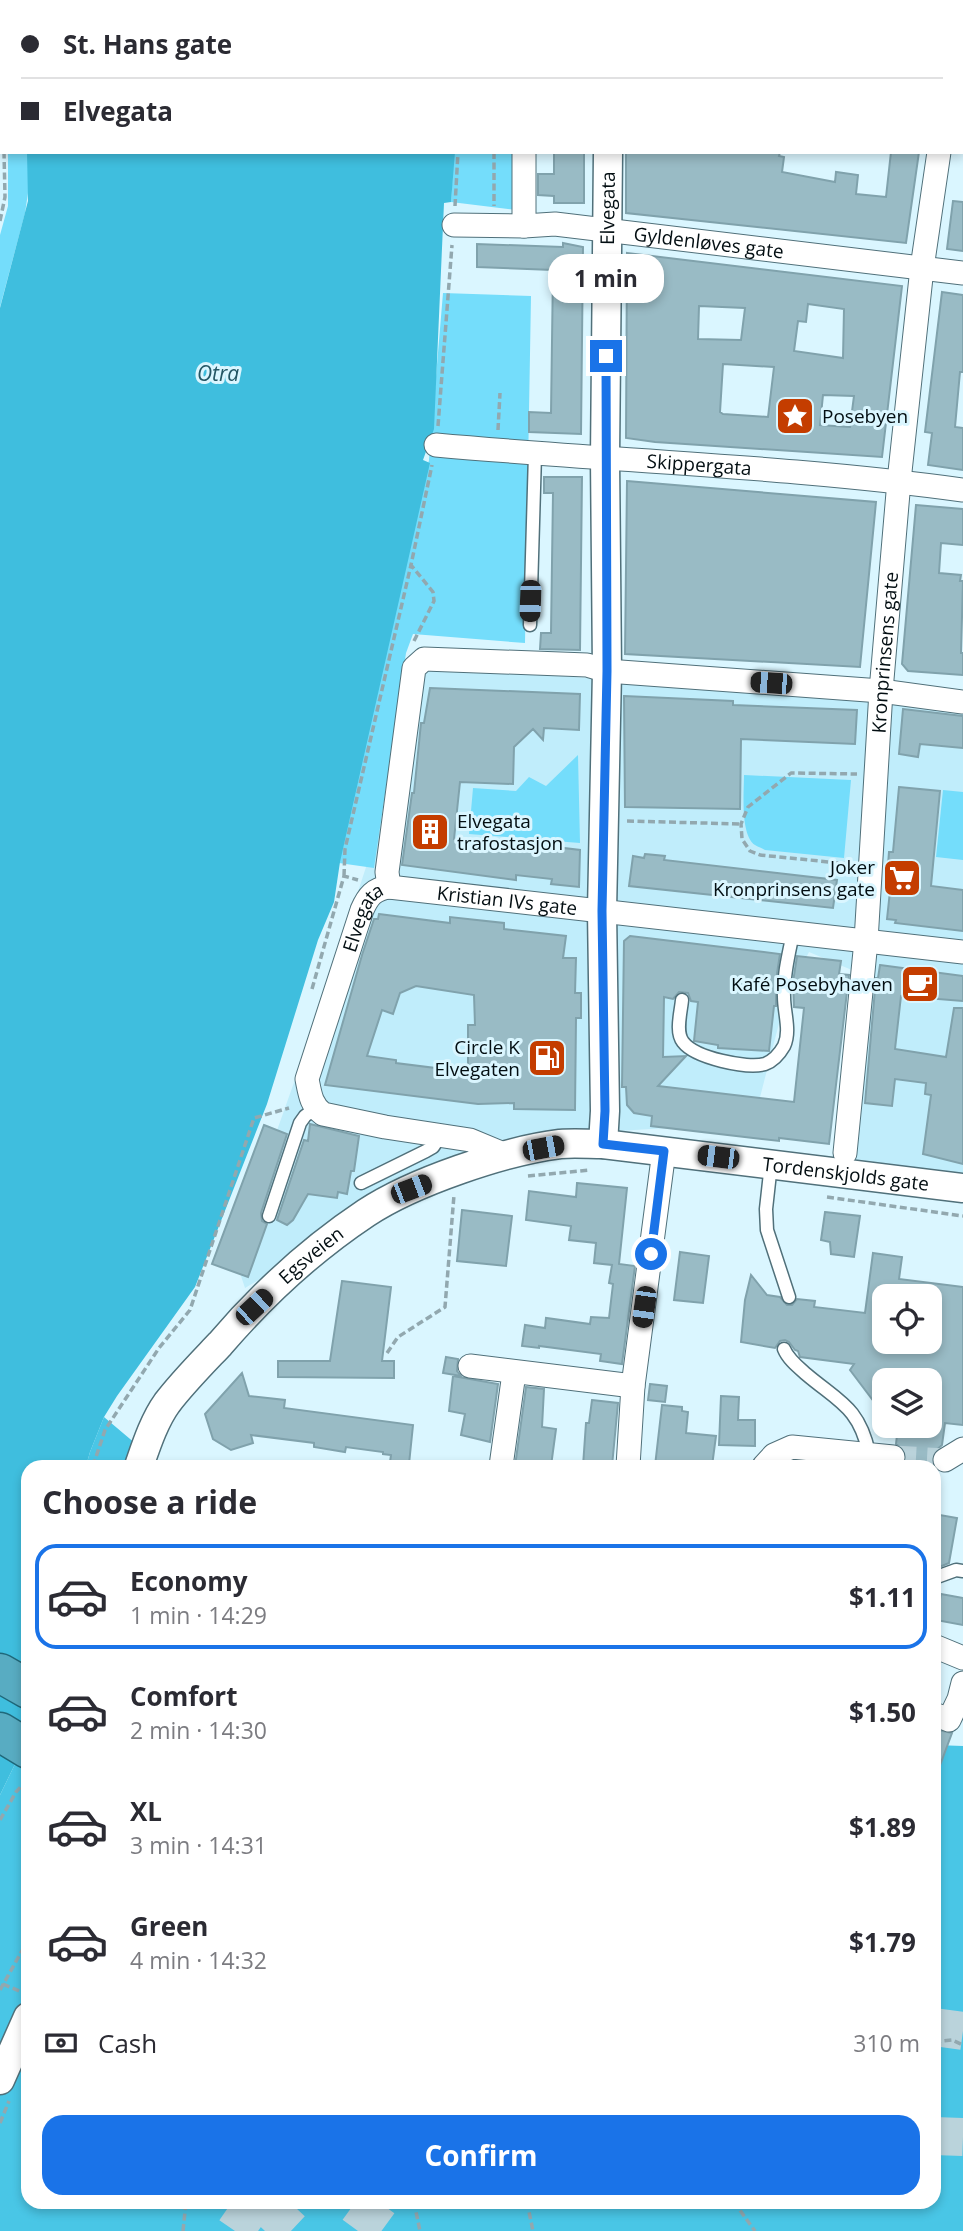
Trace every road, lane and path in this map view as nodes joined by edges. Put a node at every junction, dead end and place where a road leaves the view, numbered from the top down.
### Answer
1 (4, 154) edge
2 (458, 154) edge
3 (494, 154) edge
4 (524, 154) edge
5 (608, 154) edge
6 (939, 154) edge
7 (2, 202) edge
8 (0, 221) edge
9 (454, 225) joint
10 (494, 226) junction
11 (524, 226) junction
12 (608, 229) junction
13 (922, 268) junction
14 (963, 273) edge
15 (499, 393) dead end
16 (436, 445) dead end
17 (498, 451) junction
18 (535, 454) junction
19 (605, 458) junction
20 (899, 481) junction
21 (963, 490) edge
22 (411, 565) dead end
23 (530, 625) dead end
24 (597, 668) junction
25 (881, 691) junction
26 (963, 702) edge
27 (876, 774) junction
28 (604, 821) junction
29 (740, 824) junction
30 (871, 867) junction
31 (344, 876) dead end
32 (389, 887) junction
33 (602, 911) junction
34 (793, 933) junction
35 (866, 942) junction
36 (963, 952) edge
37 (682, 1000) dead end
38 (313, 1104) junction
39 (441, 1135) junction
40 (561, 1144) joint
41 (603, 1144) junction
42 (664, 1151) junction
43 (845, 1153) dead end
44 (506, 1155) junction
45 (771, 1164) junction
46 (591, 1170) dead end
47 (527, 1177) dead end
48 (361, 1183) dead end
49 (963, 1188) edge
50 (463, 1192) dead end
51 (454, 1195) junction
52 (443, 1199) dead end
53 (269, 1216) dead end
54 (789, 1297) dead end
55 (784, 1349) dead end
56 (387, 1353) dead end
57 (470, 1366) dead end
58 (514, 1373) junction
59 (633, 1386) junction
60 (869, 1453) junction
61 (893, 1457) tunnel mouth
62 (95, 1460) edge
63 (141, 1460) edge
64 (502, 1460) edge
65 (628, 1460) edge
66 (769, 1460) edge
67 (963, 1571) edge
68 (941, 1575) edge
69 (941, 1649) edge
70 (963, 1658) edge
71 (0, 1673) edge
72 (963, 1683) edge
73 (21, 1685) edge
74 (941, 1717) edge
75 (0, 1732) edge
76 (21, 1745) edge
77 (21, 1787) edge
78 (0, 1820) edge
79 (21, 1952) edge
80 (3, 1984) junction
81 (0, 1990) edge
82 (21, 1992) edge
83 (21, 2033) edge
84 (941, 2041) edge
85 (963, 2045) edge
86 (0, 2080) edge
87 (185, 2209) edge
88 (415, 2209) edge
89 (528, 2209) edge
90 (739, 2209) edge
91 (183, 2231) edge
92 (419, 2231) edge
93 (533, 2231) edge
94 (755, 2231) edge

1 - 7 path
2 - 9 path
3 - 10 path
4 - 11 street
5 - 12 street, Elvegata
6 - 13 street, Kronprinsens gate
7 - 8 path
9 - 10 street, Gyldenløves gate
10 - 11 street, Gyldenløves gate
11 - 12 street, Gyldenløves gate
12 - 13 street, Gyldenløves gate
12 - 19 street, Elvegata
13 - 14 street, Gyldenløves gate
13 - 20 street, Kronprinsens gate
15 - 17 path
16 - 17 street, Skippergata
17 - 18 street, Skippergata
18 - 19 street, Skippergata
18 - 23 lane
19 - 20 street, Skippergata
19 - 24 street, Elvegata
20 - 21 street, Skippergata
20 - 25 street, Kronprinsens gate
22 - 31 path
24 - 25 street
24 - 28 street, Elvegata
24 - 32 street, Elvegata
25 - 26 street
25 - 27 street, Kronprinsens gate
27 - 29 path
27 - 30 street, Kronprinsens gate
28 - 29 path
28 - 33 street, Elvegata
29 - 30 path
30 - 35 street, Kronprinsens gate
32 - 33 street, Kristian IVs gate
32 - 38 street, Elvegata
33 - 34 street, Kristian IVs gate
33 - 41 street, Elvegata
34 - 35 street, Kristian IVs gate
34 - 37 lane
35 - 36 street, Kristian IVs gate
35 - 43 street, Kronprinsens gate
38 - 39 street
38 - 53 lane
38 - 62 path
39 - 44 street
39 - 48 lane
40 - 41 street, Tordenskjolds gate
40 - 44 street, Egsveien
41 - 42 street, Tordenskjolds gate
42 - 45 street, Tordenskjolds gate
42 - 59 street
44 - 63 street, Egsveien
45 - 49 street, Tordenskjolds gate
45 - 54 lane
46 - 47 path
50 - 51 path
51 - 52 path
51 - 56 path
55 - 60 lane
57 - 58 street
58 - 59 street
58 - 64 street
59 - 65 street
60 - 61 street
60 - 66 street
67 - 68 lane
69 - 70 street
71 - 73 highway
72 - 74 street
75 - 76 highway
77 - 78 path
79 - 80 path
80 - 81 path
80 - 82 path
83 - 86 street
84 - 85 path
87 - 91 path
88 - 92 path
89 - 93 path
90 - 94 path

